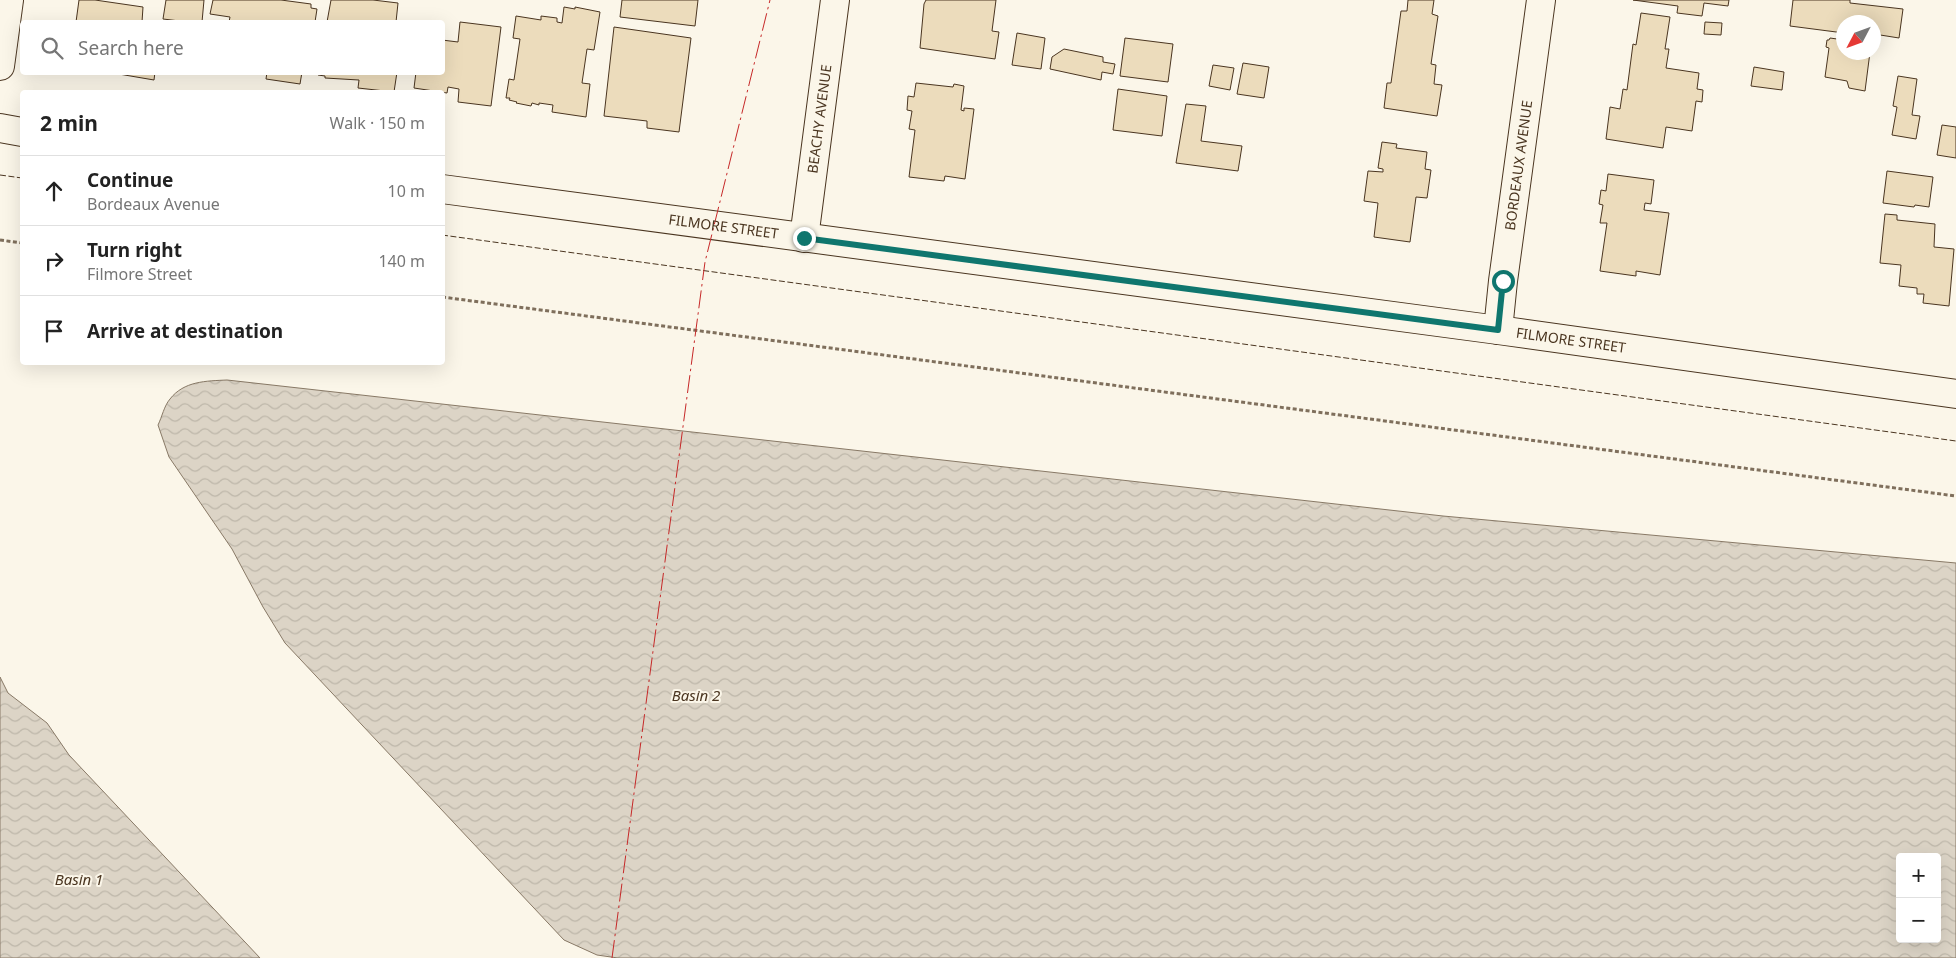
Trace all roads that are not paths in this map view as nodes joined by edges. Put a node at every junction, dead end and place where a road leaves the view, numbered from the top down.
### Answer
1 (9, 0) edge
2 (835, 0) edge
3 (1541, 0) edge
4 (0, 66) edge
5 (0, 128) edge
6 (20, 132) edge
7 (445, 189) edge
8 (804, 238) junction
9 (1498, 330) junction
10 (1956, 394) edge

1 - 4 street
2 - 8 street, BEACHY AVENUE
3 - 9 street, BORDEAUX AVENUE
5 - 6 street
7 - 8 street, FILMORE STREET
8 - 9 street, FILMORE STREET
9 - 10 street, FILMORE STREET

